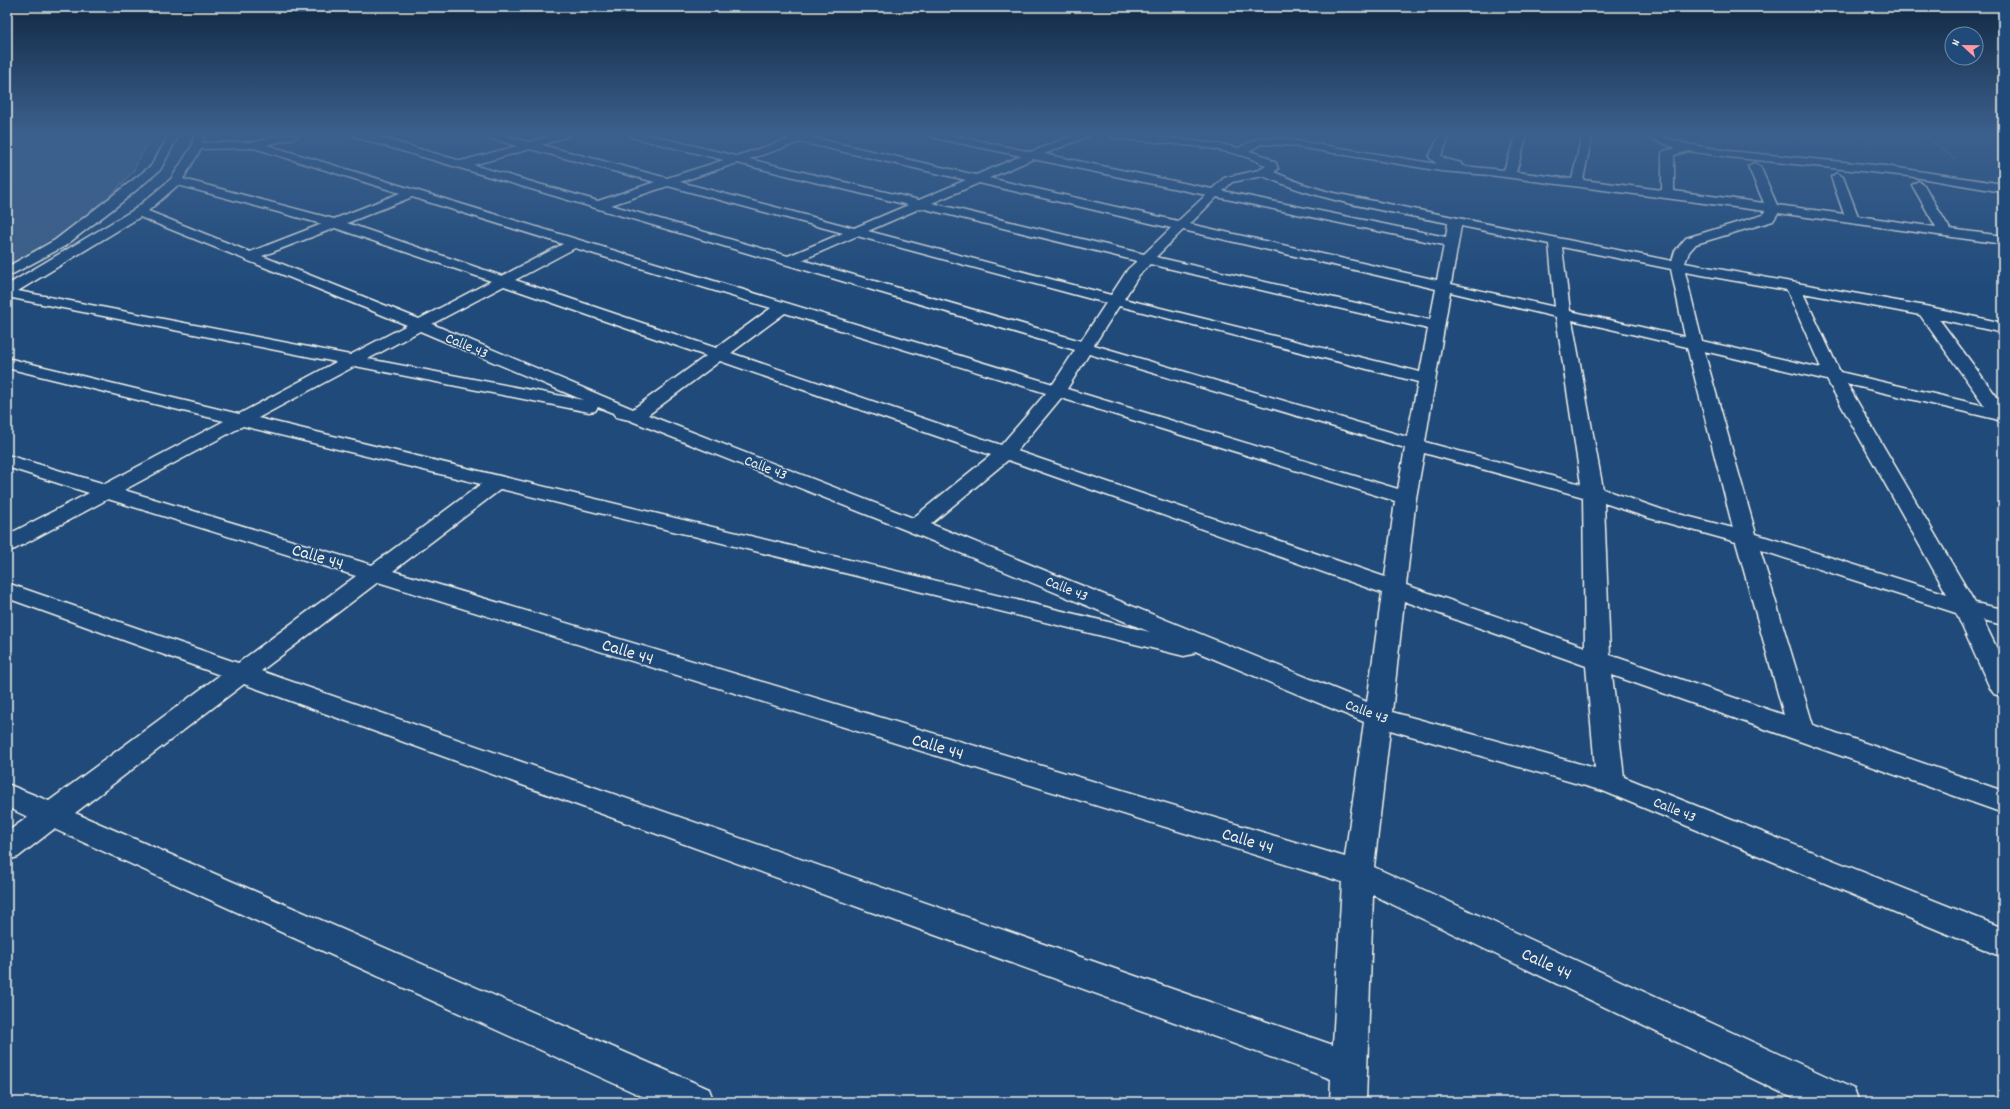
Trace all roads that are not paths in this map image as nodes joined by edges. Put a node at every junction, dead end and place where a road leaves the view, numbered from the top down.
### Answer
1 (133, 187) edge
2 (169, 187) edge
3 (198, 187) edge
4 (392, 187) edge
5 (536, 187) edge
6 (654, 187) edge
7 (680, 187) edge
8 (848, 187) edge
9 (961, 187) edge
10 (1013, 187) edge
11 (1189, 187) edge
12 (1221, 187) edge
13 (1299, 187) edge
14 (1608, 187) edge
15 (1670, 187) edge
16 (1763, 187) edge
17 (1841, 187) edge
18 (1919, 187) edge
19 (1215, 192) junction
20 (412, 193) junction
21 (1668, 194) junction
22 (921, 204) junction
23 (598, 205) junction
24 (1772, 208) junction
25 (139, 212) junction
26 (1852, 218) junction
27 (1455, 221) junction
28 (334, 223) junction
29 (1182, 225) junction
30 (1945, 231) junction
31 (855, 233) junction
32 (2003, 240) edge
33 (1451, 242) junction
34 (1555, 242) junction
35 (574, 243) junction
36 (248, 257) junction
37 (1147, 259) junction
38 (789, 261) junction
39 (1677, 266) junction
40 (7, 273) edge
41 (503, 280) junction
42 (1444, 285) junction
43 (1793, 287) junction
44 (7, 292) edge
45 (1115, 301) junction
46 (783, 307) junction
47 (1925, 311) junction
48 (1563, 313) junction
49 (420, 325) junction
50 (1436, 326) junction
51 (2003, 328) edge
52 (1694, 342) junction
53 (1085, 348) junction
54 (718, 355) junction
55 (355, 359) junction
56 (7, 363) edge
57 (1833, 375) junction
58 (1427, 379) junction
59 (1057, 391) junction
60 (2002, 415) edge
61 (635, 416) junction
62 (241, 420) junction
63 (1416, 445) junction
64 (1004, 453) junction
65 (7, 462) edge
66 (497, 482) junction
67 (105, 492) junction
68 (1594, 493) junction
69 (1406, 498) junction
70 (916, 526) junction
71 (1746, 538) junction
72 (7, 544) edge
73 (374, 574) junction
74 (7, 590) edge
75 (1394, 590) junction
76 (1966, 608) junction
77 (2003, 617) edge
78 (1598, 661) junction
79 (1252, 665) junction
80 (241, 673) junction
81 (2003, 688) edge
82 (1378, 717) junction
83 (1802, 732) junction
84 (1611, 783) junction
85 (7, 795) edge
86 (2003, 802) edge
87 (52, 815) junction
88 (7, 848) edge
89 (1358, 874) junction
90 (2003, 943) edge
91 (1349, 1068) junction
92 (696, 1102) edge
93 (1348, 1102) edge
94 (1841, 1102) edge

1 - 40 street
2 - 25 street
3 - 28 street
4 - 20 street
5 - 23 street
6 - 23 street
7 - 31 street
8 - 22 street
9 - 22 street
10 - 29 street
11 - 19 street
12 - 19 street
13 - 27 street
14 - 21 street
15 - 21 street
16 - 24 street
17 - 26 street
18 - 30 street
19 - 29 street
19 - 33 street
20 - 28 street
20 - 35 street
21 - 24 street
22 - 31 street
22 - 37 street
23 - 38 street
24 - 26 street
24 - 39 street
25 - 36 street, Calle 43
25 - 44 street
26 - 30 street
27 - 33 street
27 - 34 street
28 - 36 street
28 - 41 street
29 - 37 street
29 - 42 street
30 - 32 street
31 - 38 street
31 - 45 street
33 - 42 street
34 - 39 street
34 - 48 street
35 - 41 street
35 - 46 street
36 - 49 street, Calle 43
37 - 45 street
37 - 50 street
38 - 53 street
39 - 43 street
39 - 52 street
41 - 49 street
41 - 54 street
42 - 48 street
42 - 50 street
43 - 47 street
43 - 57 street
44 - 55 street
45 - 53 street
45 - 58 street
46 - 54 street
46 - 59 street
47 - 51 street
47 - 60 street
48 - 52 street
48 - 68 street
49 - 55 street
49 - 61 street, Calle 43
50 - 58 street
52 - 57 street
52 - 71 street
53 - 59 street
53 - 63 street
54 - 61 street
54 - 64 street
55 - 61 street
55 - 62 street
56 - 62 street
57 - 60 street
57 - 76 street
58 - 63 street
59 - 64 street
59 - 69 street
61 - 70 street, Calle 43
62 - 66 street
62 - 67 street
63 - 68 street
63 - 69 street
64 - 70 street
64 - 75 street
65 - 67 street, Calle 44
66 - 73 street
66 - 79 street
67 - 72 street
67 - 73 street, Calle 44
68 - 71 street
68 - 78 street
69 - 75 street
70 - 79 street, Calle 43
71 - 76 street
71 - 83 street
73 - 80 street
73 - 89 street, Calle 44
74 - 80 street
75 - 78 street
75 - 82 street
76 - 77 street
76 - 81 street
78 - 83 street
78 - 84 street
79 - 82 street, Calle 43
80 - 87 street
80 - 91 street
82 - 84 street, Calle 43
82 - 89 street
83 - 86 street
84 - 90 street, Calle 43
85 - 87 street
87 - 88 street
87 - 92 street
89 - 91 street
89 - 94 street, Calle 44
91 - 93 street

